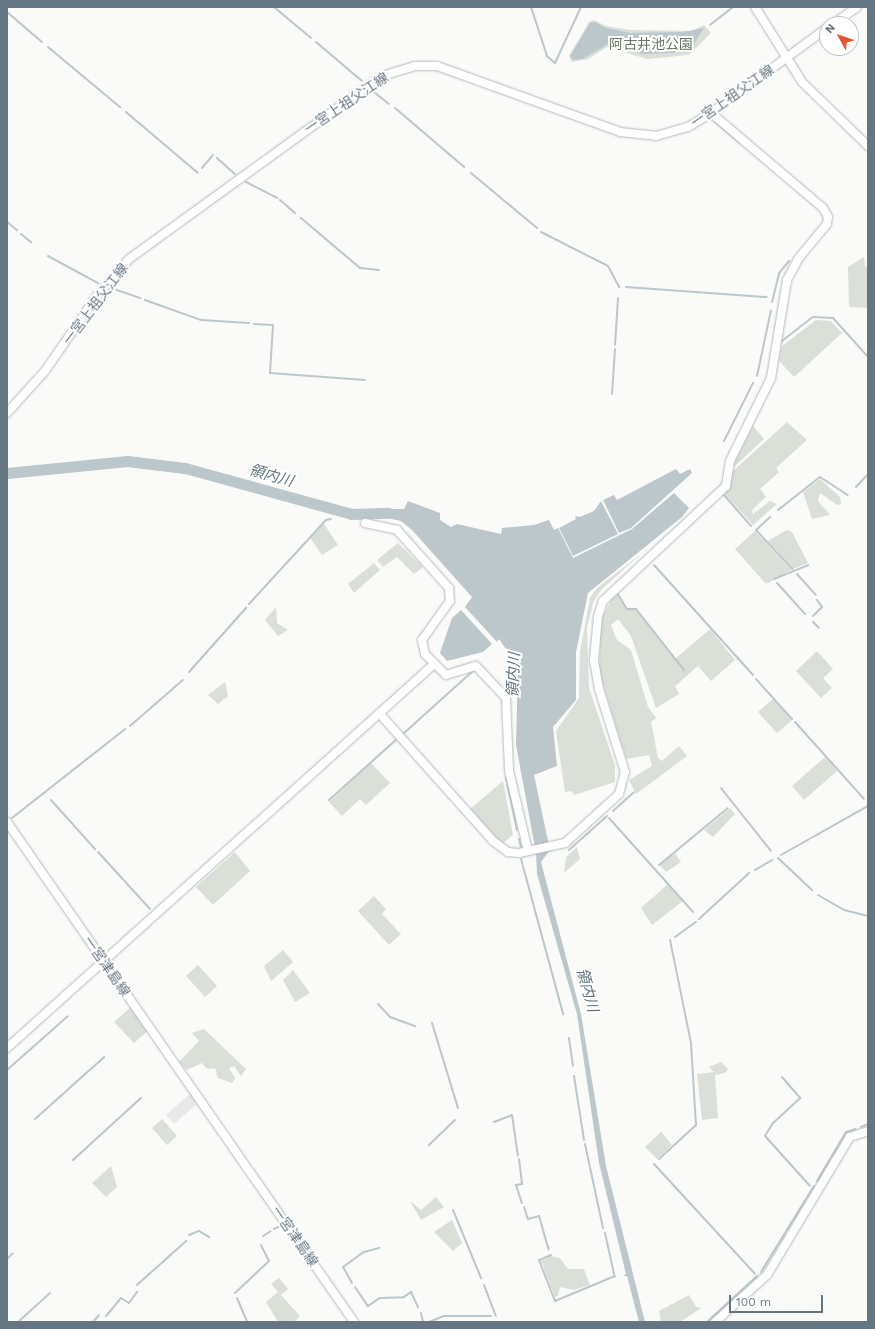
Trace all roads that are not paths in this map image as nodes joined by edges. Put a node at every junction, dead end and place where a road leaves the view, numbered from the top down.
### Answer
1 (755, 7) edge
2 (857, 7) edge
3 (844, 16) edge
4 (819, 34) edge
5 (787, 57) junction
6 (711, 113) junction
7 (868, 146) edge
8 (7, 413) edge
9 (365, 523) dead end
10 (434, 664) junction
11 (379, 713) junction
12 (7, 822) edge
13 (531, 851) junction
14 (104, 960) junction
15 (7, 1048) edge
16 (868, 1131) edge
17 (354, 1322) edge
18 (716, 1322) edge

1 - 5 street
2 - 3 street
4 - 5 street, 一宮上祖父江線
5 - 6 street, 一宮上祖父江線
5 - 7 street
6 - 8 street, 一宮上祖父江線
6 - 13 street
9 - 10 street
10 - 11 street
10 - 13 street
11 - 13 street
11 - 14 street
12 - 14 street, 一宮津島線
14 - 15 street
14 - 17 street, 一宮津島線
16 - 18 street

